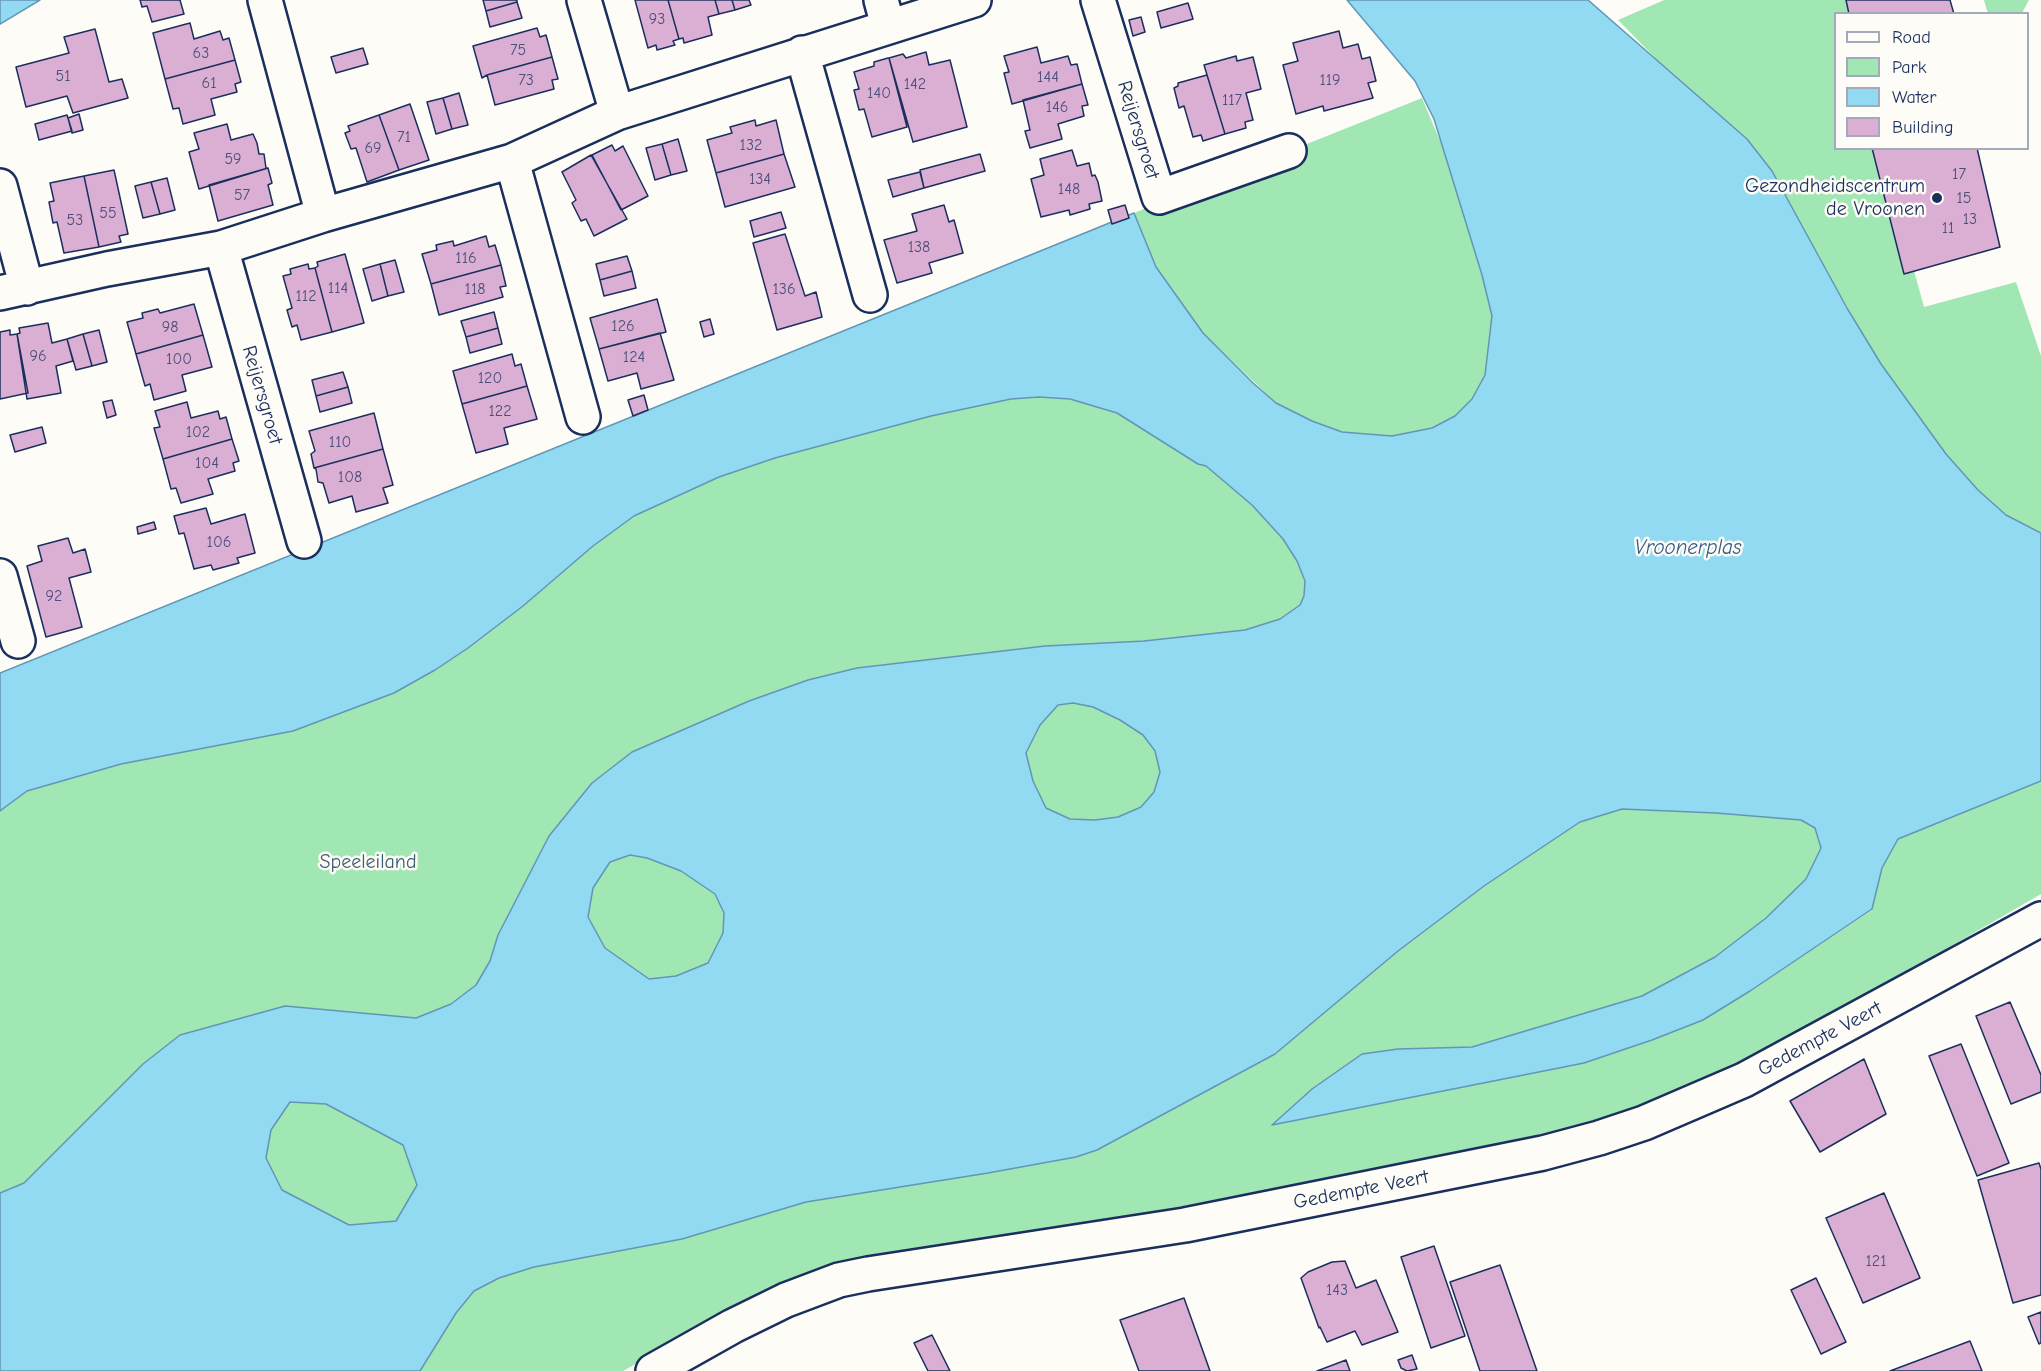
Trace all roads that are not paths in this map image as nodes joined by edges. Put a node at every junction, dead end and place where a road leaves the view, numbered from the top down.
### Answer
1 (265, 0) edge
2 (584, 0) edge
3 (974, 0) edge
4 (1098, 0) edge
5 (885, 13) edge
6 (802, 53) junction
7 (617, 113) junction
8 (1289, 151) dead end
9 (512, 161) junction
10 (0, 186) edge
11 (323, 215) junction
12 (221, 248) junction
13 (14, 291) edge
14 (870, 295) dead end
15 (583, 417) dead end
16 (304, 541) dead end
17 (0, 576) edge
18 (18, 641) dead end
19 (2041, 919) edge
20 (653, 1371) edge

1 - 11 street
2 - 7 street
3 - 5 street
4 - 8 street, Reijersgroet
5 - 6 street
6 - 7 street
6 - 14 street
7 - 9 street
9 - 11 street
9 - 15 street
10 - 13 street
11 - 12 street
12 - 13 street
12 - 16 street, Reijersgroet
17 - 18 street
19 - 20 street, Gedempte Veert

